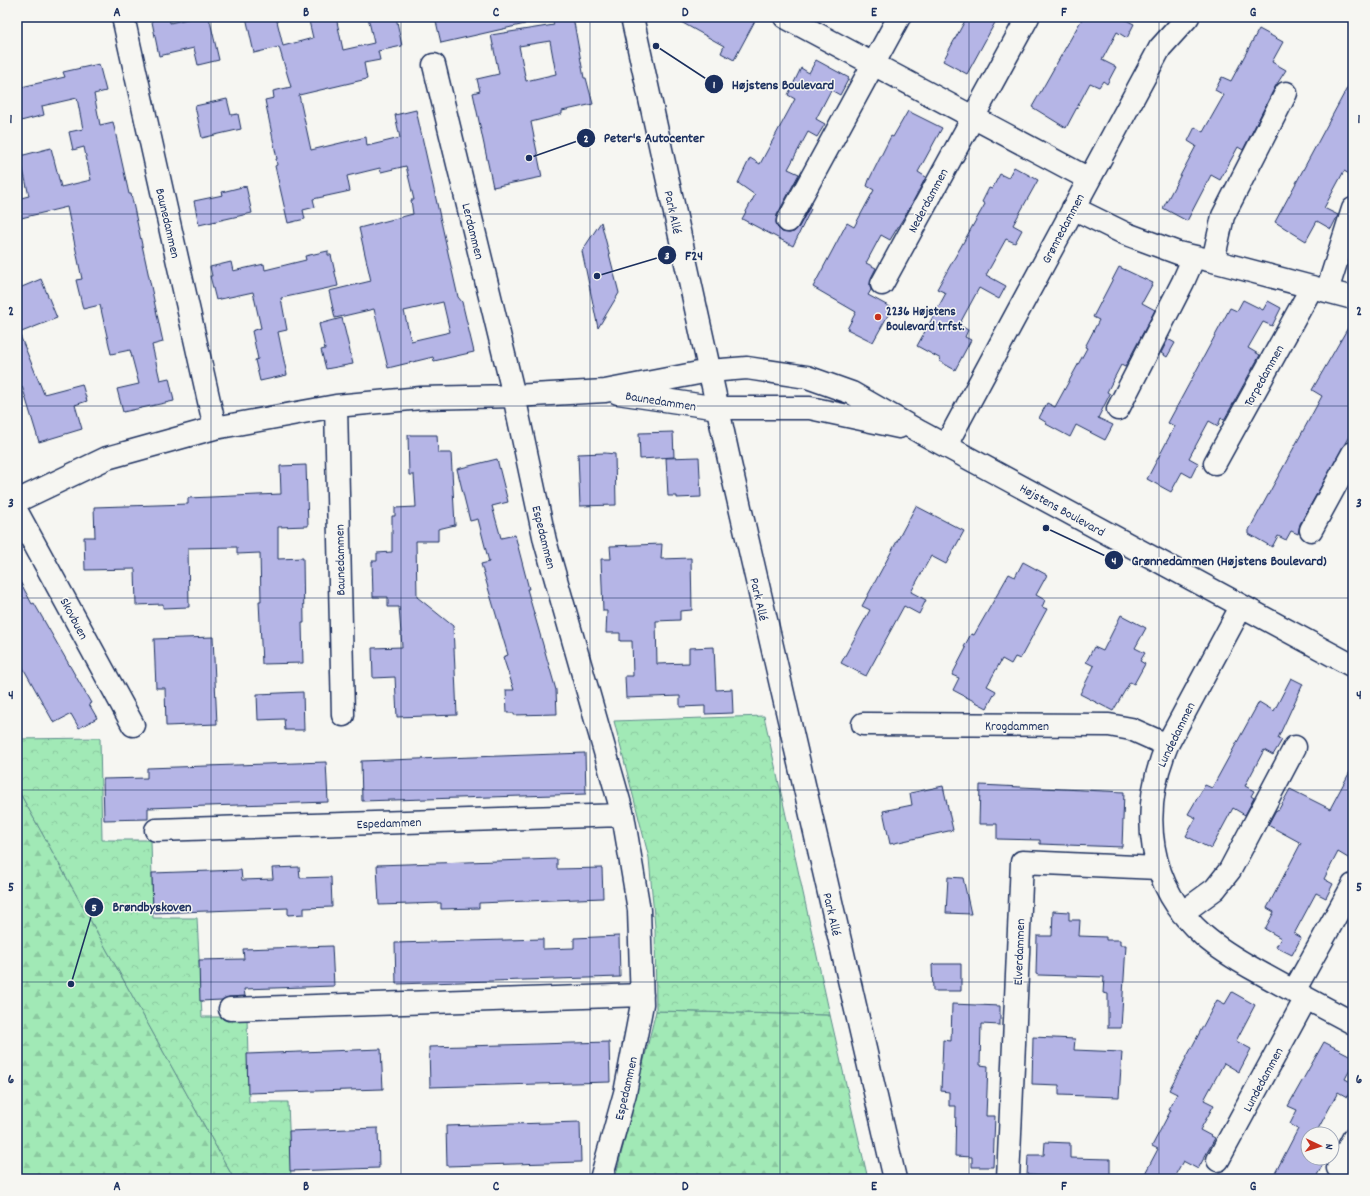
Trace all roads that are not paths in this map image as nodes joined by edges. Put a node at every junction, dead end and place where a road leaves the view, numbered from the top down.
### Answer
1 (123, 17) edge
2 (632, 17) edge
3 (785, 17) edge
4 (899, 17) edge
5 (1028, 17) edge
6 (1188, 17) edge
7 (874, 64) junction
8 (434, 65) dead end
9 (1286, 93) dead end
10 (973, 117) junction
11 (1089, 179) junction
12 (1073, 208) junction
13 (1353, 209) edge
14 (788, 221) dead end
15 (1204, 259) junction
16 (882, 284) dead end
17 (1319, 289) junction
18 (1353, 298) edge
19 (709, 371) junction
20 (605, 391) junction
21 (514, 396) junction
22 (336, 406) junction
23 (718, 408) junction
24 (1118, 409) dead end
25 (215, 428) junction
26 (920, 432) junction
27 (946, 445) junction
28 (1353, 453) edge
29 (1215, 463) dead end
30 (17, 501) edge
31 (17, 512) edge
32 (1311, 530) dead end
33 (1241, 607) junction
34 (1353, 666) edge
35 (343, 715) dead end
36 (863, 724) dead end
37 (133, 725) dead end
38 (1167, 745) junction
39 (1295, 747) dead end
40 (623, 815) junction
41 (156, 830) dead end
42 (1158, 868) junction
43 (1353, 885) edge
44 (1182, 914) junction
45 (642, 995) junction
46 (1300, 995) junction
47 (230, 1009) dead end
48 (1353, 1023) edge
49 (1353, 1139) edge
50 (1218, 1160) dead end
51 (1338, 1168) dead end
52 (601, 1179) edge
53 (895, 1179) edge
54 (1008, 1179) edge

1 - 25 street, Baunedammen
2 - 19 street, Park Allé
3 - 7 street
4 - 7 street
5 - 10 street, Nederdammen
6 - 11 street, Grønnedammen
7 - 10 street
7 - 14 street
8 - 21 street, Lerdammen
9 - 15 street
10 - 11 street
10 - 16 street, Nederdammen
11 - 12 street, Grønnedammen
12 - 15 street
12 - 27 street, Grønnedammen
13 - 17 street, Torpedammen
15 - 17 street
15 - 24 street
17 - 18 street
17 - 29 street, Torpedammen
19 - 20 street, Baunedammen
19 - 23 street, Park Allé
19 - 26 street, Højstens Boulevard
20 - 21 street, Baunedammen
20 - 23 street, Baunedammen
21 - 22 street, Baunedammen
21 - 40 street, Espedammen
22 - 25 street, Baunedammen
22 - 35 street, Baunedammen
23 - 26 street, Højstens Boulevard
23 - 53 street, Park Allé
25 - 30 street, Baunedammen
26 - 27 street, Højstens Boulevard
27 - 33 street, Højstens Boulevard
28 - 32 street
31 - 37 street, Skovbuen
33 - 34 street, Højstens Boulevard
33 - 38 street, Lundedammen
36 - 38 street, Krogdammen
38 - 42 street, Lundedammen
39 - 44 street
40 - 41 street, Espedammen
40 - 45 street, Espedammen
42 - 44 street, Lundedammen
42 - 54 street, Elverdammen
43 - 46 street, Lundedammen
44 - 46 street, Lundedammen
45 - 47 street
45 - 52 street, Espedammen
46 - 48 street, Lundedammen
46 - 50 street, Lundedammen
49 - 51 street

